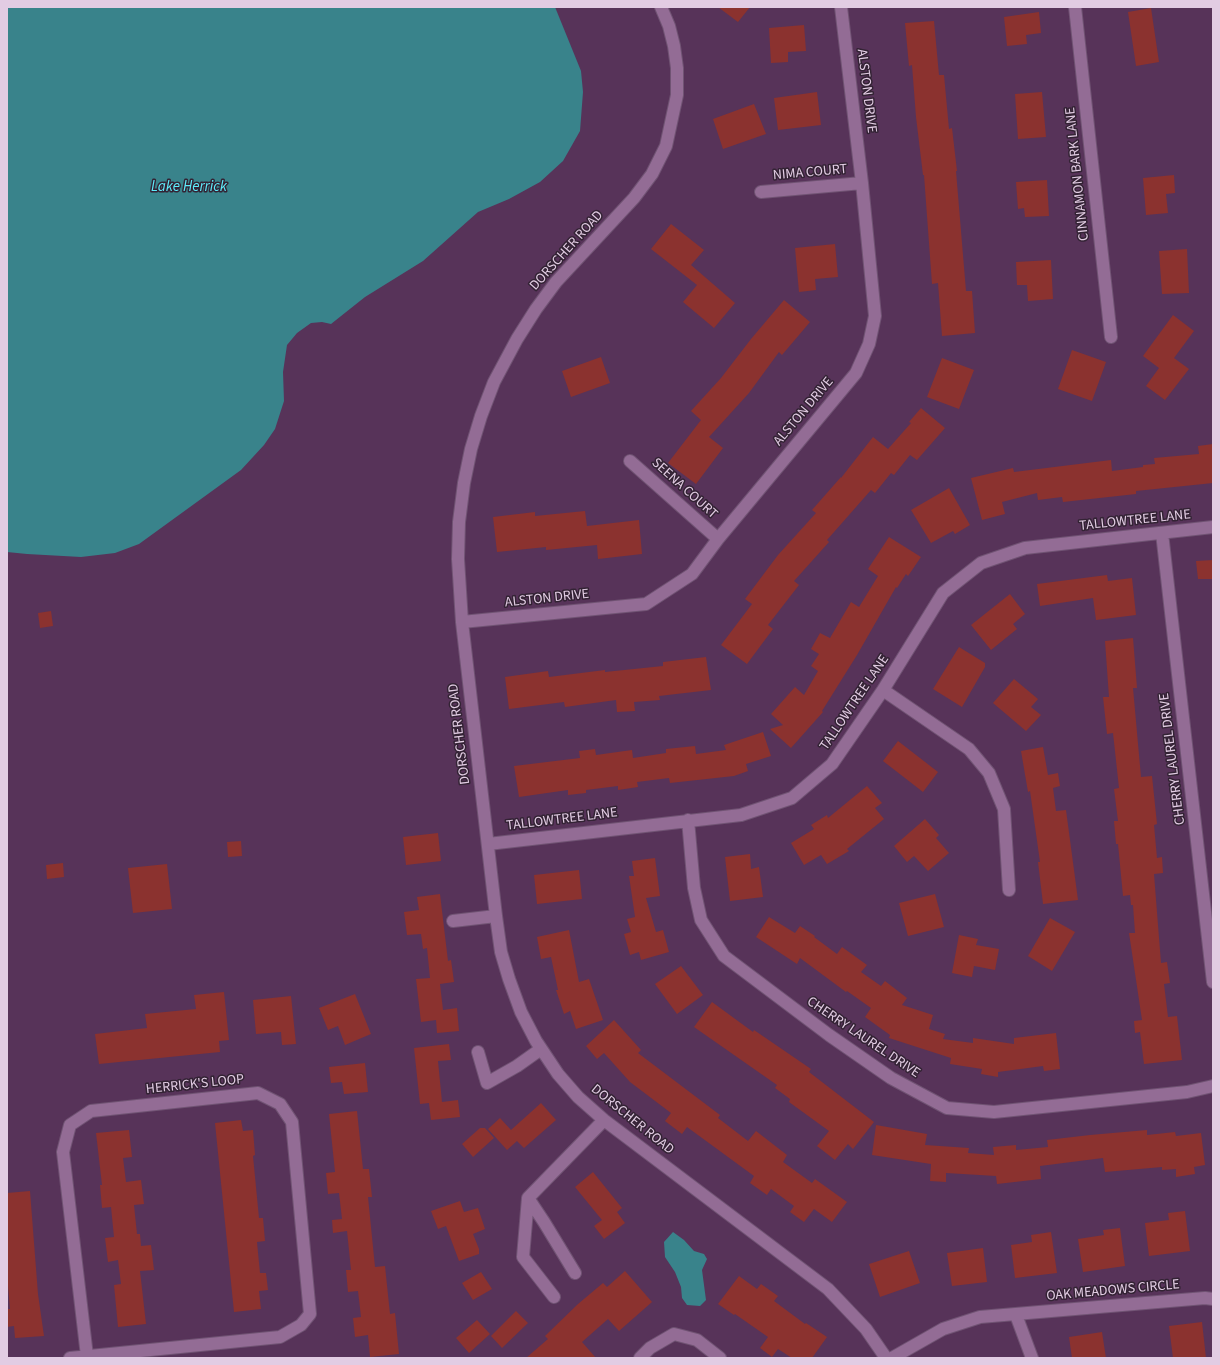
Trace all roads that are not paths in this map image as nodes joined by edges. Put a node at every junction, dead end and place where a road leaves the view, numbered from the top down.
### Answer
1 (662, 7) edge
2 (841, 7) edge
3 (1075, 7) edge
4 (862, 183) junction
5 (761, 192) dead end
6 (1111, 337) dead end
7 (630, 461) dead end
8 (1213, 527) edge
9 (1162, 533) junction
10 (718, 539) junction
11 (462, 622) junction
12 (882, 690) junction
13 (688, 820) junction
14 (488, 844) junction
15 (1009, 890) dead end
16 (496, 916) junction
17 (453, 921) dead end
18 (1213, 982) edge
19 (541, 1049) junction
20 (478, 1052) dead end
21 (1213, 1086) edge
22 (604, 1120) junction
23 (528, 1198) junction
24 (575, 1273) dead end
25 (554, 1297) dead end
26 (1213, 1299) edge
27 (1016, 1315) junction
28 (87, 1356) junction
29 (70, 1358) edge
30 (640, 1358) edge
31 (720, 1358) edge
32 (886, 1358) edge
33 (892, 1358) edge
34 (1032, 1358) edge

1 - 11 street, DORSCHER ROAD
2 - 4 street, ALSTON DRIVE
3 - 6 street, CINNAMON BARK LANE
4 - 5 street, NIMA COURT
4 - 10 street, ALSTON DRIVE
7 - 10 street, SEENA COURT
8 - 9 street, TALLOWTREE LANE
9 - 12 street, TALLOWTREE LANE
9 - 18 street, CHERRY LAUREL DRIVE
10 - 11 street, ALSTON DRIVE
11 - 14 street, DORSCHER ROAD
12 - 13 street, TALLOWTREE LANE
12 - 15 street
13 - 14 street, TALLOWTREE LANE
13 - 21 street, CHERRY LAUREL DRIVE
14 - 16 street, DORSCHER ROAD
16 - 17 street
16 - 19 street, DORSCHER ROAD
19 - 20 street
19 - 22 street, DORSCHER ROAD
22 - 23 street
22 - 32 street, DORSCHER ROAD
23 - 24 street
23 - 25 street
26 - 27 street, OAK MEADOWS CIRCLE
27 - 33 street, OAK MEADOWS CIRCLE
27 - 34 street
28 - 28 street, HERRICK'S LOOP
28 - 29 street, HERRICK'S LOOP
30 - 31 street

